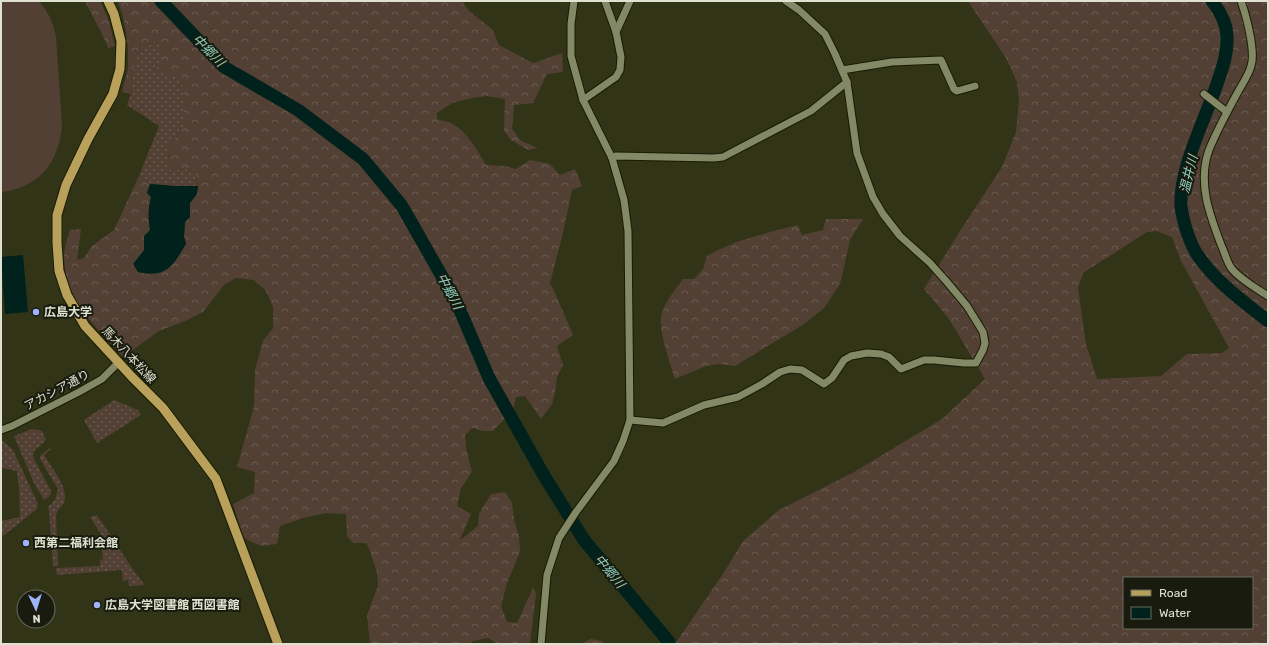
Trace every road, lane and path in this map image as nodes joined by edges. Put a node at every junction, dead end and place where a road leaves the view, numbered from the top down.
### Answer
1 (108, 1) edge
2 (574, 1) edge
3 (605, 1) edge
4 (630, 1) edge
5 (786, 1) edge
6 (1241, 1) edge
7 (616, 32) junction
8 (842, 70) junction
9 (847, 82) junction
10 (975, 86) dead end
11 (1204, 94) dead end
12 (583, 100) junction
13 (1226, 111) junction
14 (612, 158) junction
15 (1268, 296) edge
16 (119, 362) junction
17 (630, 420) junction
18 (1, 430) edge
19 (278, 644) edge
20 (541, 644) edge

1 - 16 main road, 馬木八本松線
2 - 12 street
3 - 7 street
4 - 7 street
5 - 8 street
6 - 13 street
7 - 12 street
8 - 9 street
8 - 10 street
9 - 14 street
9 - 17 street
11 - 13 street
12 - 14 street
13 - 15 street
14 - 17 street
16 - 18 street, アカシア通り
16 - 19 main road, 馬木八本松線
17 - 20 street

